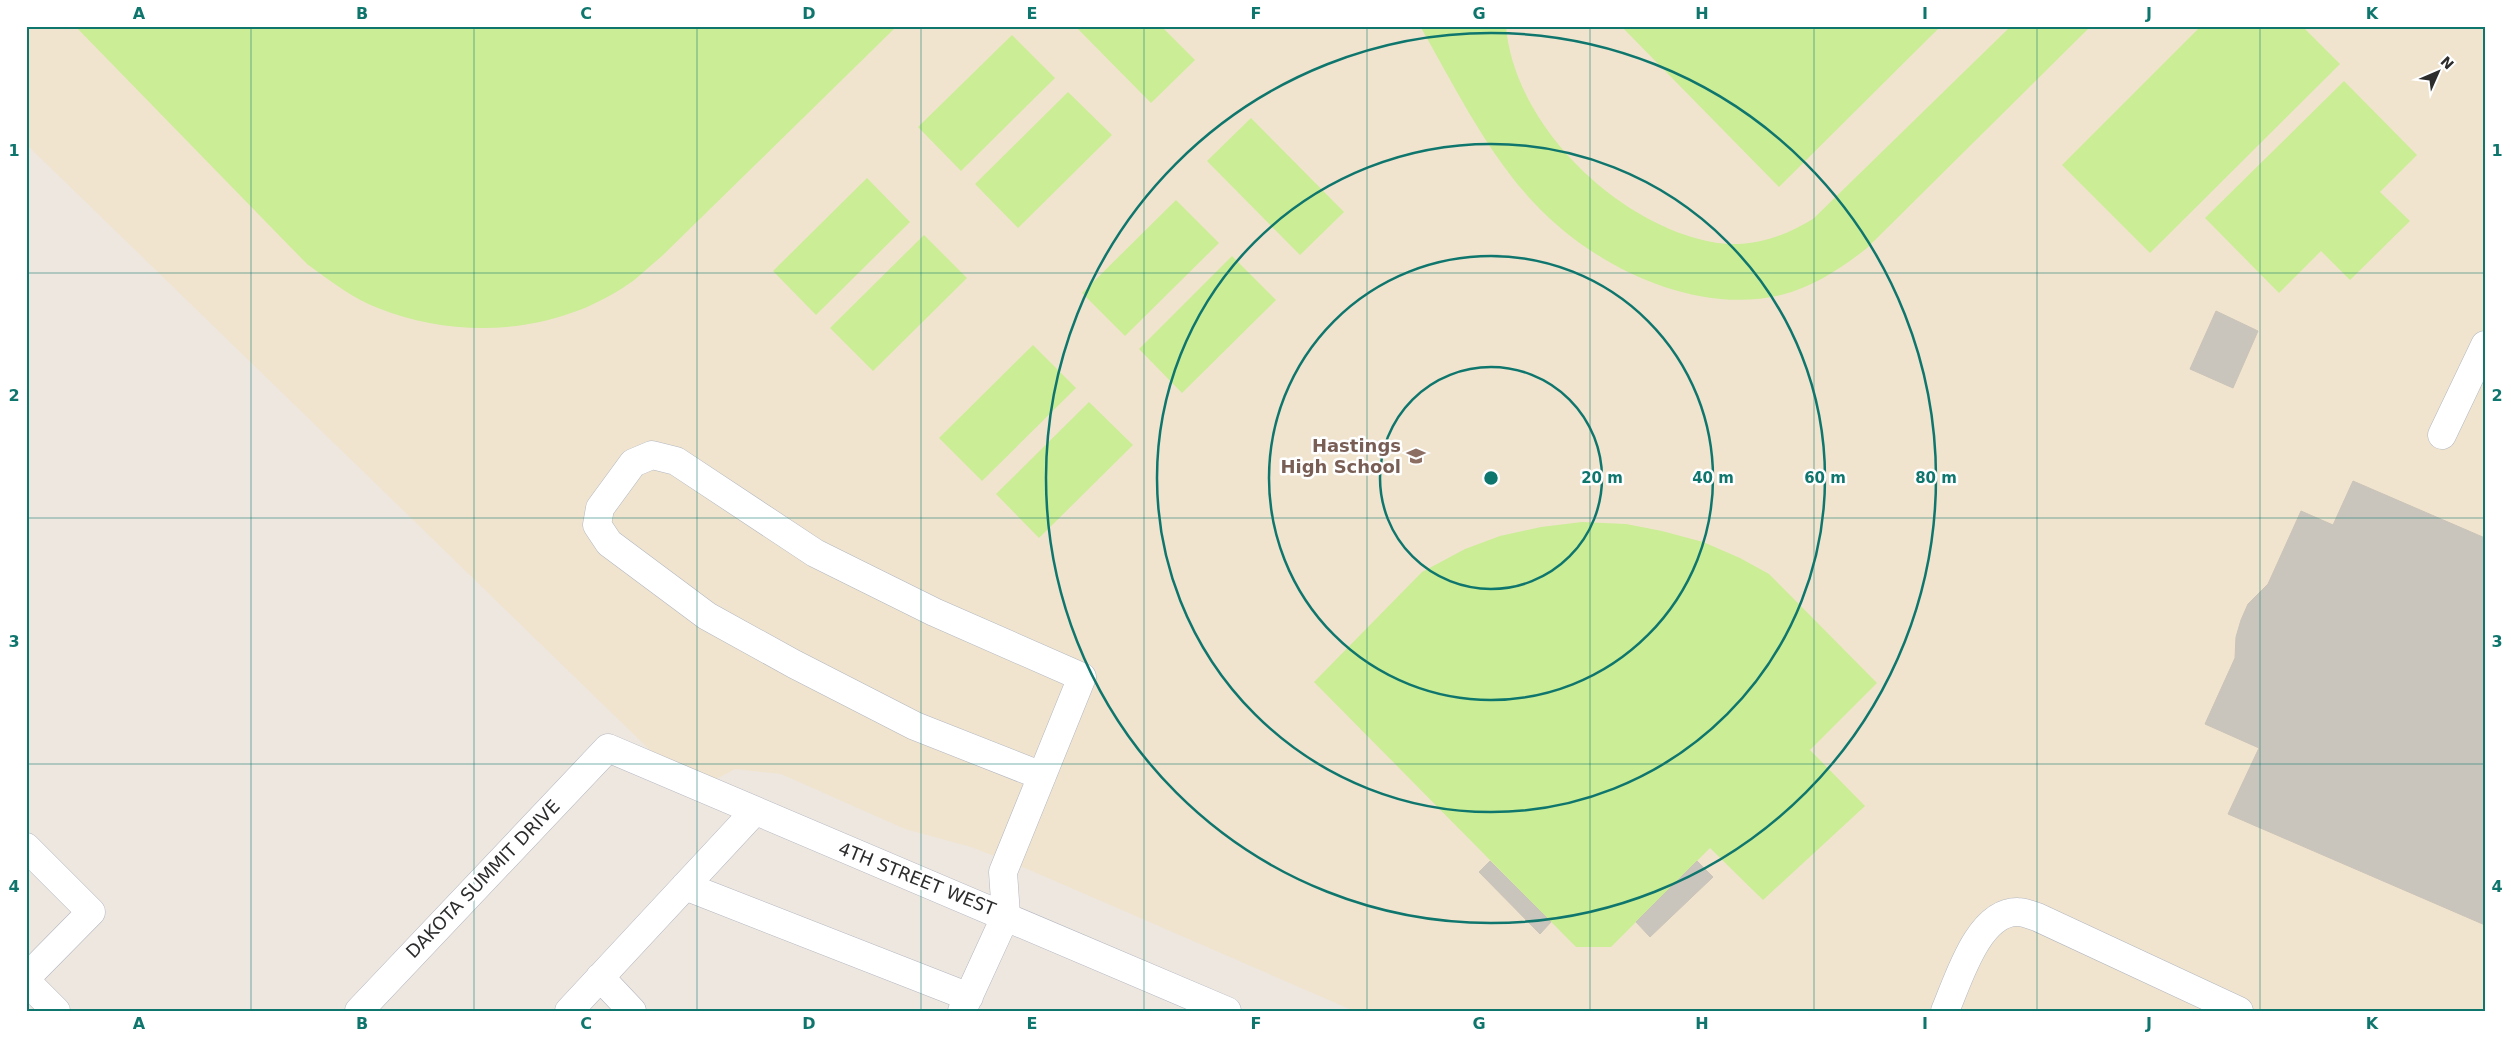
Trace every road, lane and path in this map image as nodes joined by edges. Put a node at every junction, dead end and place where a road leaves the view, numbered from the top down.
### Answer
1 (2485, 345) edge
2 (2442, 435) dead end
3 (608, 748) joint
4 (1042, 776) junction
5 (754, 812) junction
6 (26, 847) edge
7 (684, 886) junction
8 (1006, 915) junction
9 (600, 977) junction
10 (26, 979) edge
11 (965, 1004) edge
12 (1954, 1008) edge
13 (56, 1011) edge
14 (359, 1011) edge
15 (569, 1011) edge
16 (632, 1011) edge
17 (1227, 1011) edge
18 (2239, 1011) edge

1 - 2 street
3 - 5 street, 4TH STREET WEST
3 - 14 street, DAKOTA SUMMIT DRIVE
4 - 4 street
4 - 8 street
5 - 7 street
5 - 8 street, 4TH STREET WEST
6 - 10 street
7 - 9 street
7 - 11 street
8 - 11 street
8 - 17 street, 4TH STREET WEST
9 - 15 street
9 - 16 street
10 - 13 street
12 - 18 street

